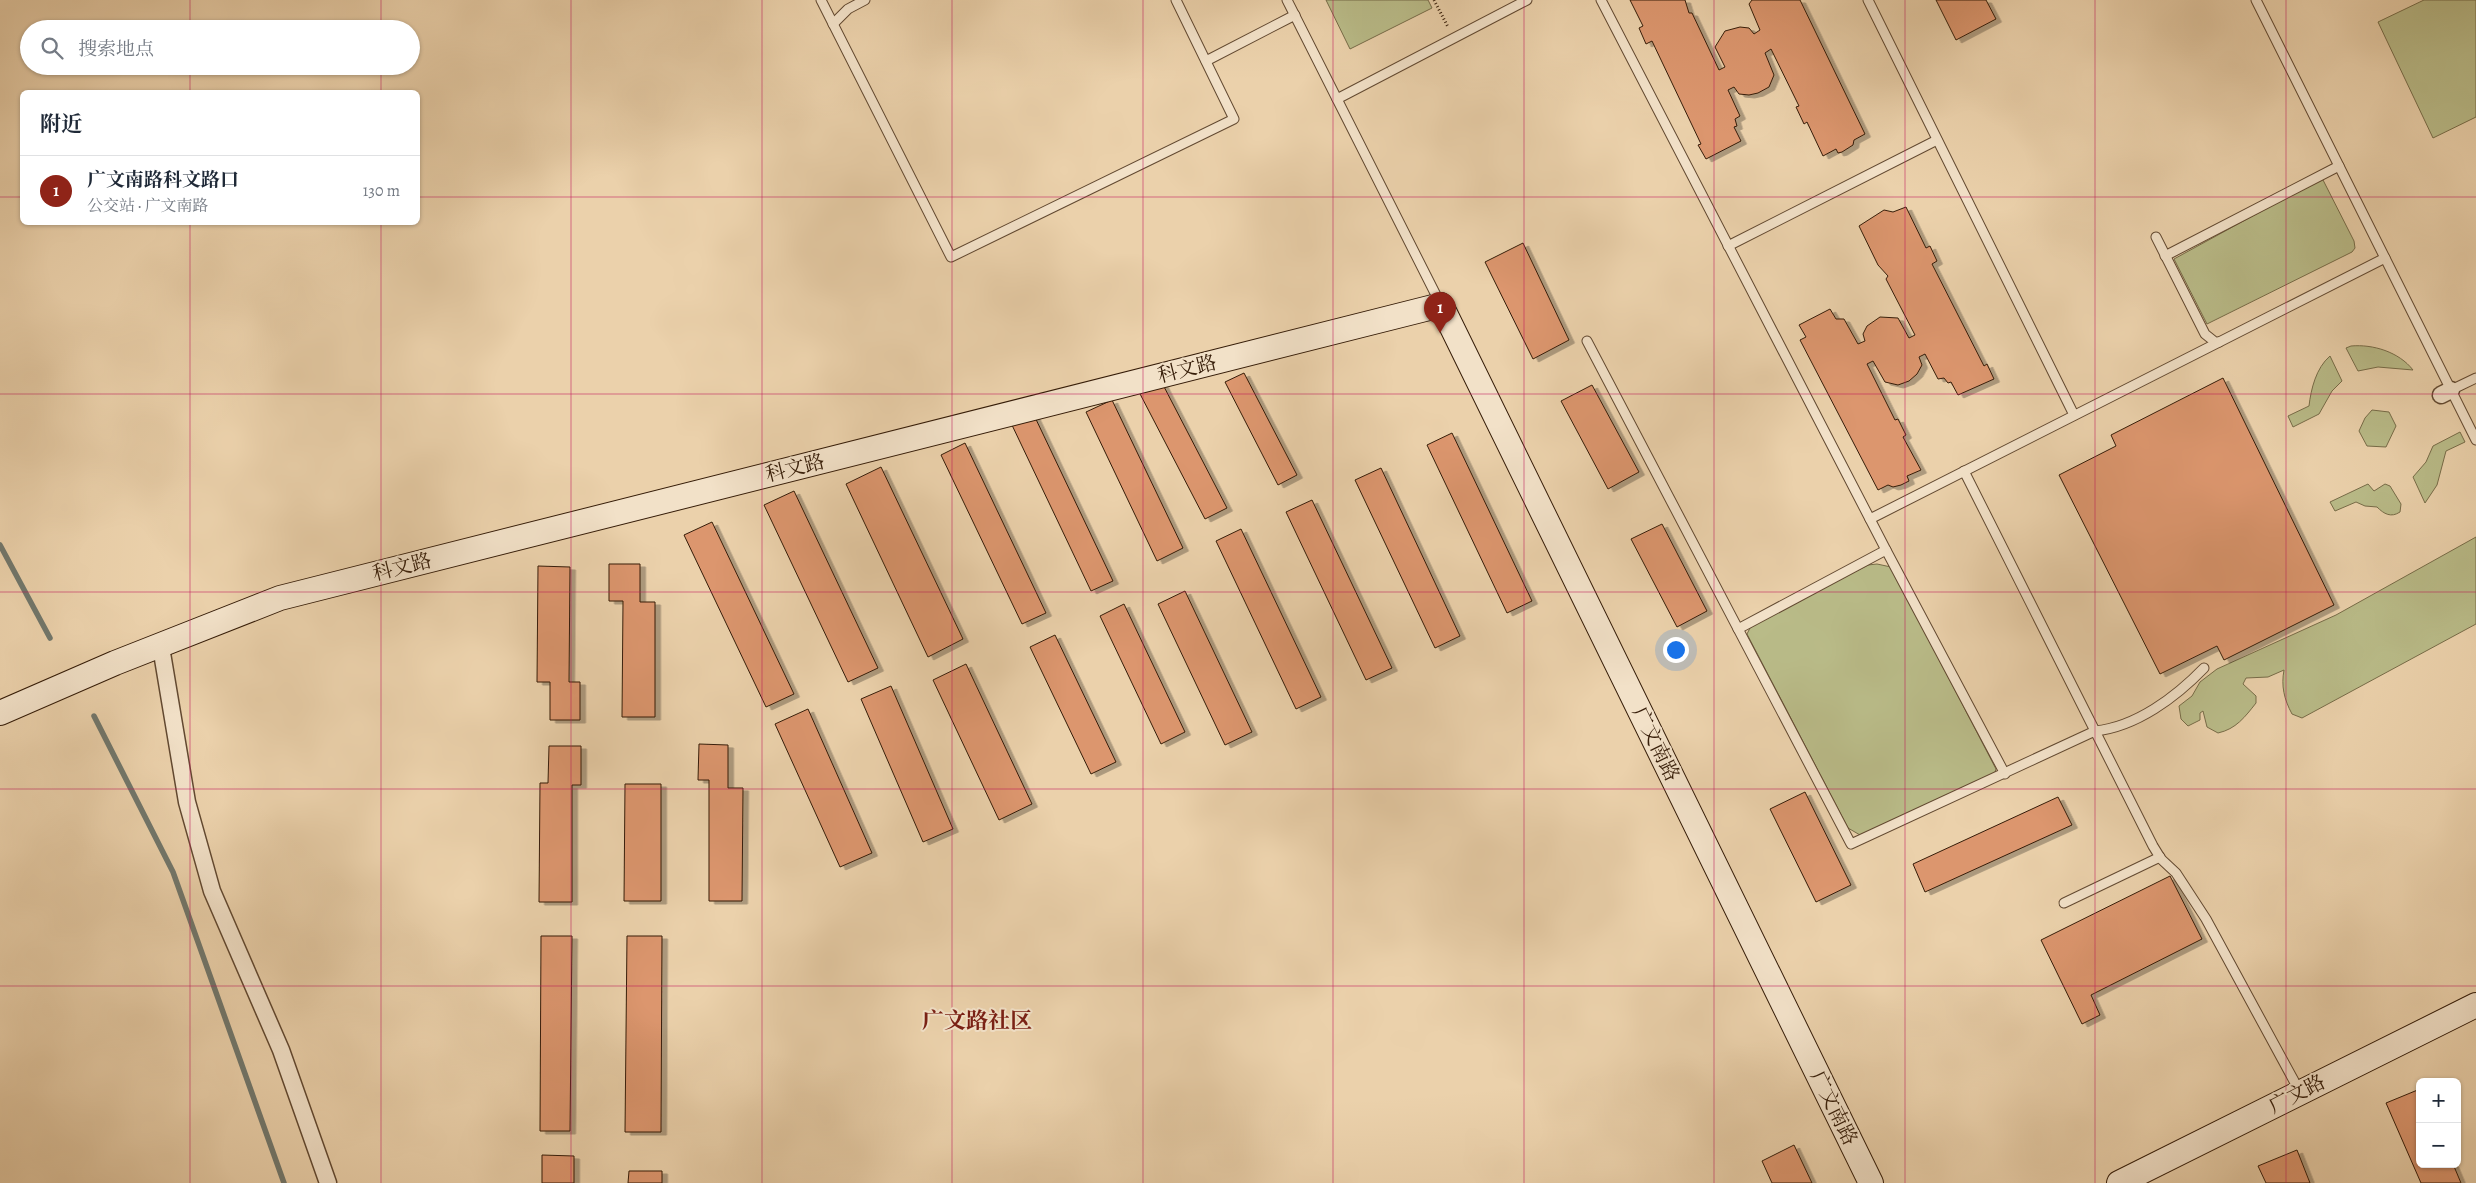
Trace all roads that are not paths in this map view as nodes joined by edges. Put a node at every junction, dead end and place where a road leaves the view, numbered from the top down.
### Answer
1 (821, 0) edge
2 (865, 0) edge
3 (1176, 0) edge
4 (1287, 0) edge
5 (1527, 0) edge
6 (1601, 0) edge
7 (1868, 0) edge
8 (2256, 0) edge
9 (1295, 15) junction
10 (833, 24) junction
11 (1206, 61) junction
12 (1337, 99) junction
13 (1937, 140) junction
14 (2339, 166) junction
15 (2156, 237) dead end
16 (1728, 246) junction
17 (2165, 256) junction
18 (2385, 258) junction
19 (1441, 305) junction
20 (1587, 341) dead end
21 (2219, 342) junction
22 (2476, 378) edge
23 (2446, 393) junction
24 (2074, 416) junction
25 (2476, 440) edge
26 (1964, 471) junction
27 (1870, 519) junction
28 (1886, 550) junction
29 (1738, 628) junction
30 (158, 648) junction
31 (2204, 668) dead end
32 (0, 704) edge
33 (0, 713) edge
34 (2095, 732) junction
35 (2005, 774) junction
36 (2160, 857) junction
37 (2064, 903) dead end
38 (2476, 1005) edge
39 (2300, 1092) junction
40 (328, 1183) edge
41 (1871, 1183) edge
42 (2119, 1183) edge

1 - 10 lane
2 - 10 lane
3 - 11 lane
4 - 9 lane
5 - 12 lane
6 - 16 lane
7 - 13 lane
8 - 14 lane
9 - 11 lane
9 - 12 lane
10 - 11 lane
12 - 19 lane
13 - 16 lane
13 - 24 lane
14 - 17 lane
14 - 18 lane
15 - 17 lane
16 - 27 lane
17 - 21 lane
18 - 21 lane
18 - 23 lane
19 - 30 street, 科文路
19 - 41 street, 广文南路
20 - 29 lane
21 - 24 lane
22 - 23 lane
23 - 25 lane
24 - 26 lane
26 - 27 lane
26 - 34 lane
27 - 28 lane
28 - 29 lane
28 - 35 lane
29 - 35 lane
30 - 32 street, 科文路
30 - 33 street, 科文路
30 - 40 street
31 - 34 lane
34 - 35 lane
34 - 36 lane
36 - 37 lane
36 - 39 lane
38 - 39 street, 广文路
39 - 42 street, 广文路

